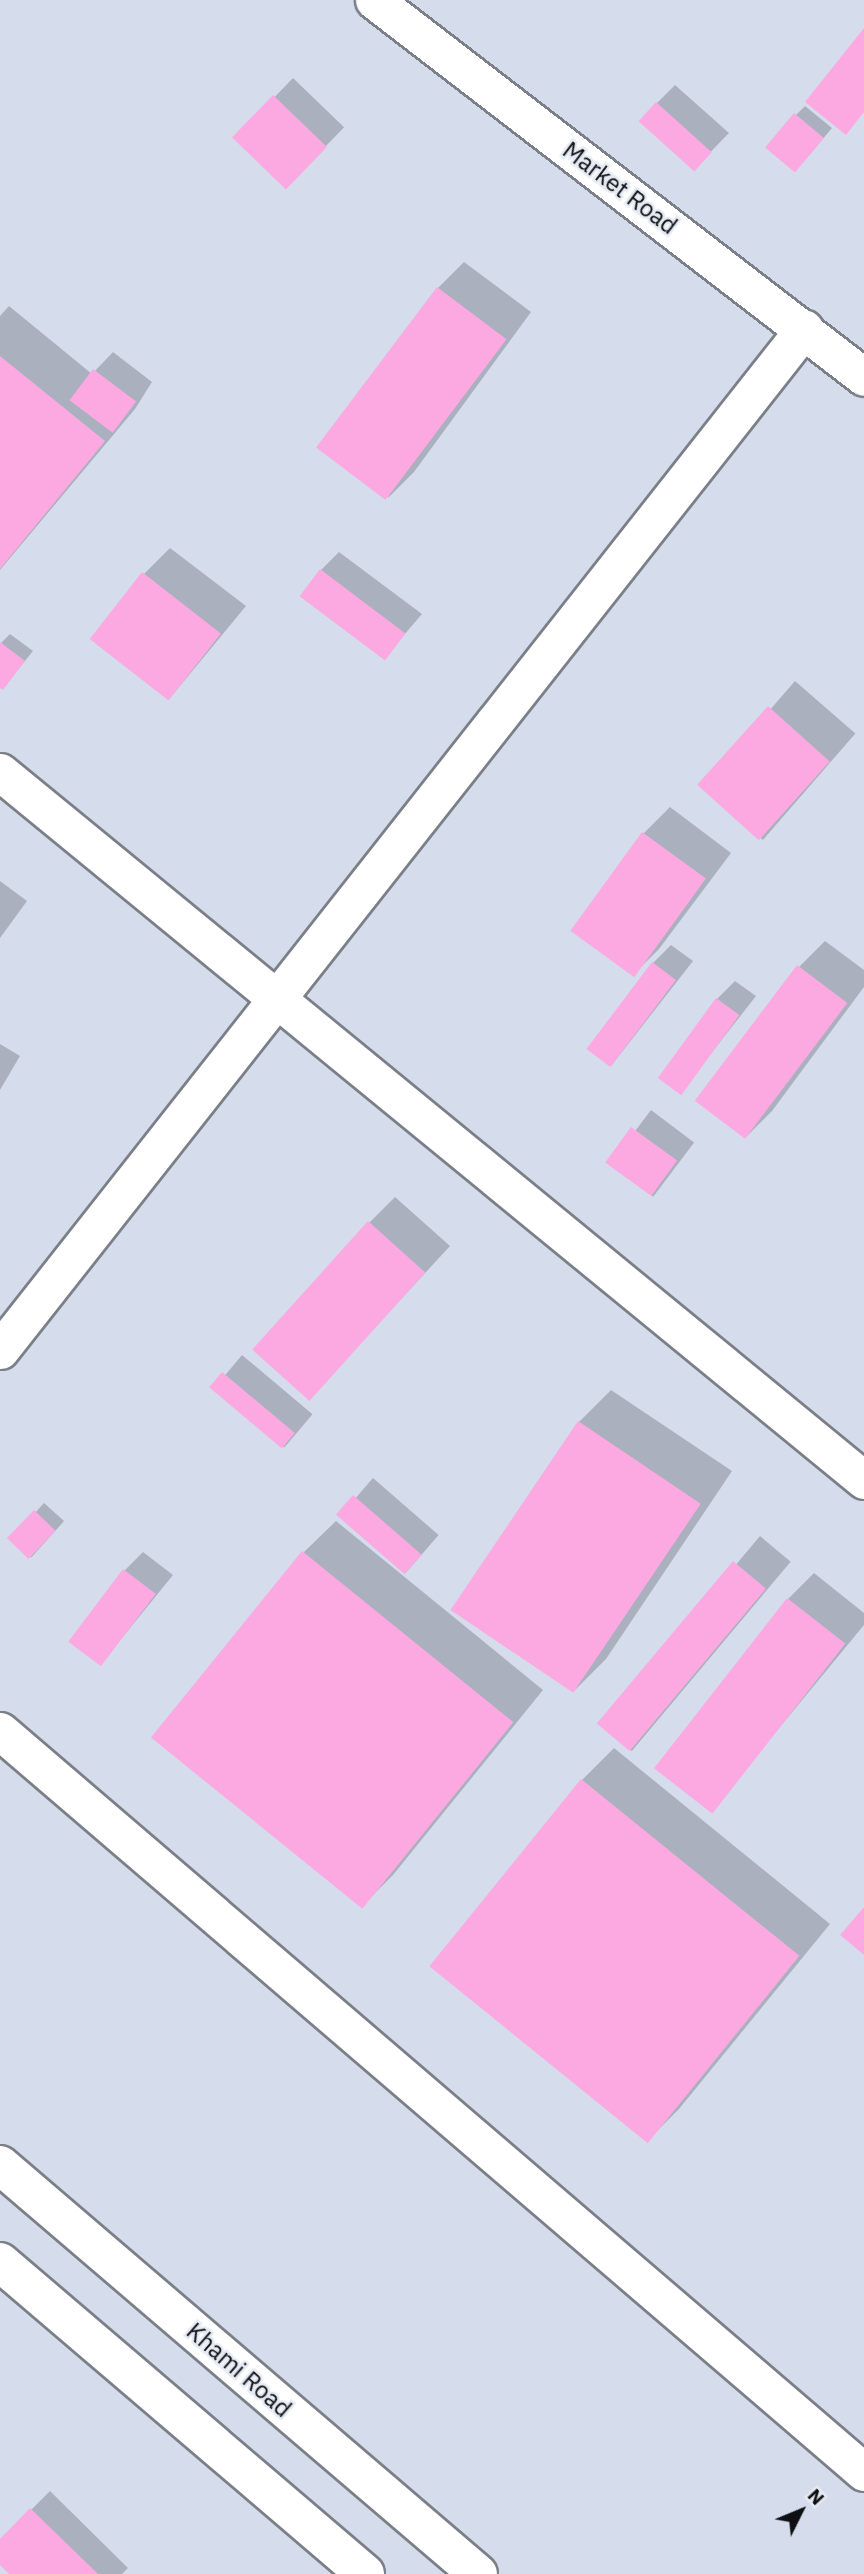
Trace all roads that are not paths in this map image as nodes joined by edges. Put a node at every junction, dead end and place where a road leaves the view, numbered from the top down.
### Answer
1 (374, 0) edge
2 (804, 329) junction
3 (864, 377) edge
4 (0, 772) edge
5 (273, 998) junction
6 (0, 1350) edge
7 (864, 1480) edge
8 (0, 1731) edge
9 (0, 2165) edge
10 (0, 2262) edge
11 (864, 2472) edge
12 (365, 2574) edge
13 (478, 2574) edge

1 - 2 street, Market Road
2 - 3 street, Market Road
2 - 5 street
4 - 5 street
5 - 6 street
5 - 7 street
8 - 11 street
9 - 13 main road, Khami Road
10 - 12 main road

